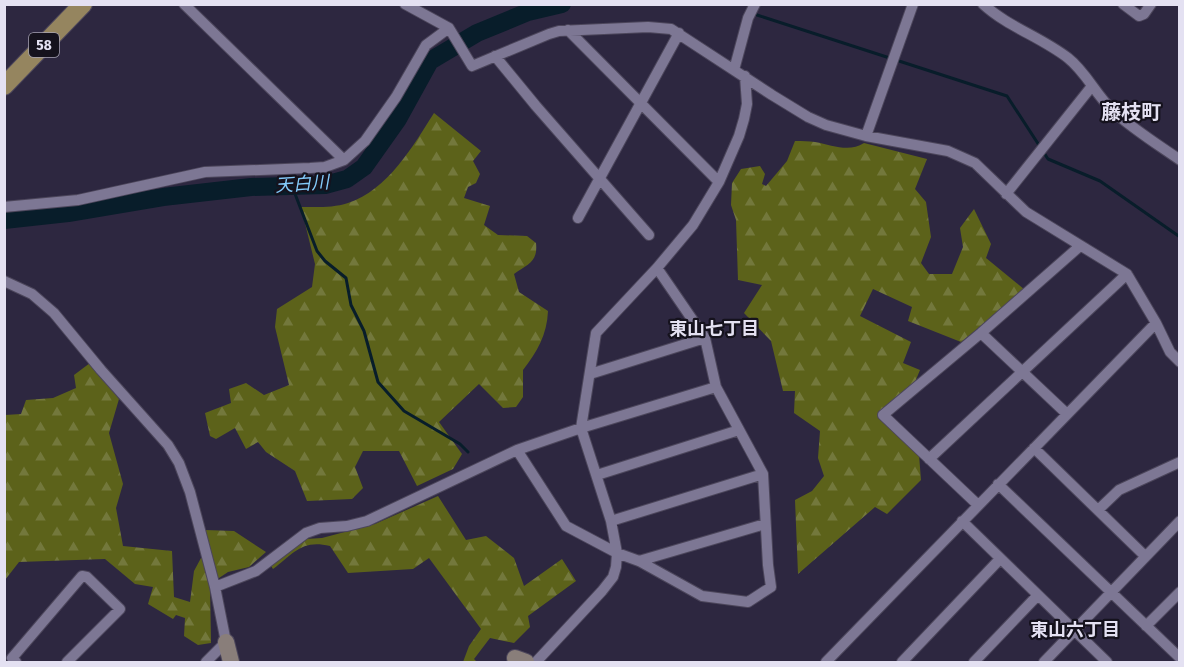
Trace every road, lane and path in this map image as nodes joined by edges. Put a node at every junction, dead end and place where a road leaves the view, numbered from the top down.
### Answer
1 (83, 4) edge
2 (184, 4) edge
3 (405, 4) edge
4 (755, 4) edge
5 (913, 4) edge
6 (982, 4) edge
7 (1123, 4) edge
8 (1151, 4) edge
9 (449, 28) junction
10 (568, 30) junction
11 (679, 33) junction
12 (495, 56) junction
13 (734, 70) junction
14 (745, 76) junction
15 (4, 86) edge
16 (1092, 86) junction
17 (640, 104) junction
18 (866, 136) junction
19 (344, 160) junction
20 (1179, 160) edge
21 (600, 180) junction
22 (719, 182) junction
23 (1006, 194) junction
24 (4, 207) edge
25 (578, 218) dead end
26 (649, 235) dead end
27 (1080, 246) junction
28 (657, 268) junction
29 (1127, 274) junction
30 (4, 281) edge
31 (1156, 323) junction
32 (981, 333) junction
33 (705, 338) junction
34 (1179, 362) edge
35 (1023, 371) junction
36 (590, 374) junction
37 (716, 387) junction
38 (1067, 414) junction
39 (581, 428) junction
40 (740, 430) junction
41 (1034, 448) junction
42 (517, 450) junction
43 (929, 459) junction
44 (1179, 462) edge
45 (763, 474) junction
46 (597, 475) junction
47 (998, 484) junction
48 (978, 505) junction
49 (1098, 510) junction
50 (611, 521) junction
51 (962, 521) junction
52 (1179, 521) edge
53 (765, 524) junction
54 (617, 553) junction
55 (1145, 556) junction
56 (1000, 559) junction
57 (639, 561) junction
58 (215, 587) junction
59 (1111, 592) junction
60 (1179, 592) edge
61 (1038, 595) junction
62 (1146, 626) junction
63 (1074, 630) junction
64 (226, 642) junction
65 (1179, 658) edge
66 (16, 663) edge
67 (67, 663) edge
68 (206, 663) edge
69 (231, 663) edge
70 (536, 663) edge
71 (826, 663) edge
72 (902, 663) edge
73 (974, 663) edge
74 (1044, 663) edge
75 (1107, 663) edge

1 - 15 main road, 58
2 - 19 street
3 - 9 street
4 - 13 street
5 - 18 street
6 - 16 street
7 - 8 street
9 - 12 street
9 - 19 street
10 - 11 street
10 - 12 street
10 - 17 street
11 - 13 street
11 - 17 street
12 - 21 street
13 - 14 street
14 - 18 street
14 - 22 street
16 - 20 street
16 - 23 street
17 - 21 street
17 - 22 street
18 - 23 street
19 - 24 street
21 - 25 street
21 - 26 street
22 - 28 street
23 - 27 street
27 - 29 street
27 - 32 street
28 - 33 street
28 - 36 street
29 - 31 street
29 - 35 street
30 - 58 street
31 - 34 street
31 - 38 street
32 - 35 street
32 - 43 street
33 - 36 street
33 - 37 street
35 - 38 street
35 - 43 street
36 - 39 street
37 - 39 street
37 - 40 street
38 - 41 street
39 - 42 street
39 - 46 street
40 - 45 street
40 - 46 street
41 - 47 street
41 - 49 street
42 - 54 street
42 - 58 street
43 - 48 street
44 - 49 street
45 - 50 street
45 - 53 street
46 - 50 street
47 - 48 street
47 - 59 street
48 - 51 street
49 - 55 street
50 - 54 street
51 - 56 street
51 - 71 street
52 - 55 street
53 - 57 street
53 - 57 street
54 - 57 street
54 - 70 street
55 - 59 street
56 - 61 street
56 - 72 street
58 - 64 street
59 - 62 street
59 - 63 street
60 - 62 street
61 - 63 street
61 - 73 street
62 - 65 street
63 - 74 street
63 - 75 street
64 - 68 street
64 - 69 street
66 - 67 street

